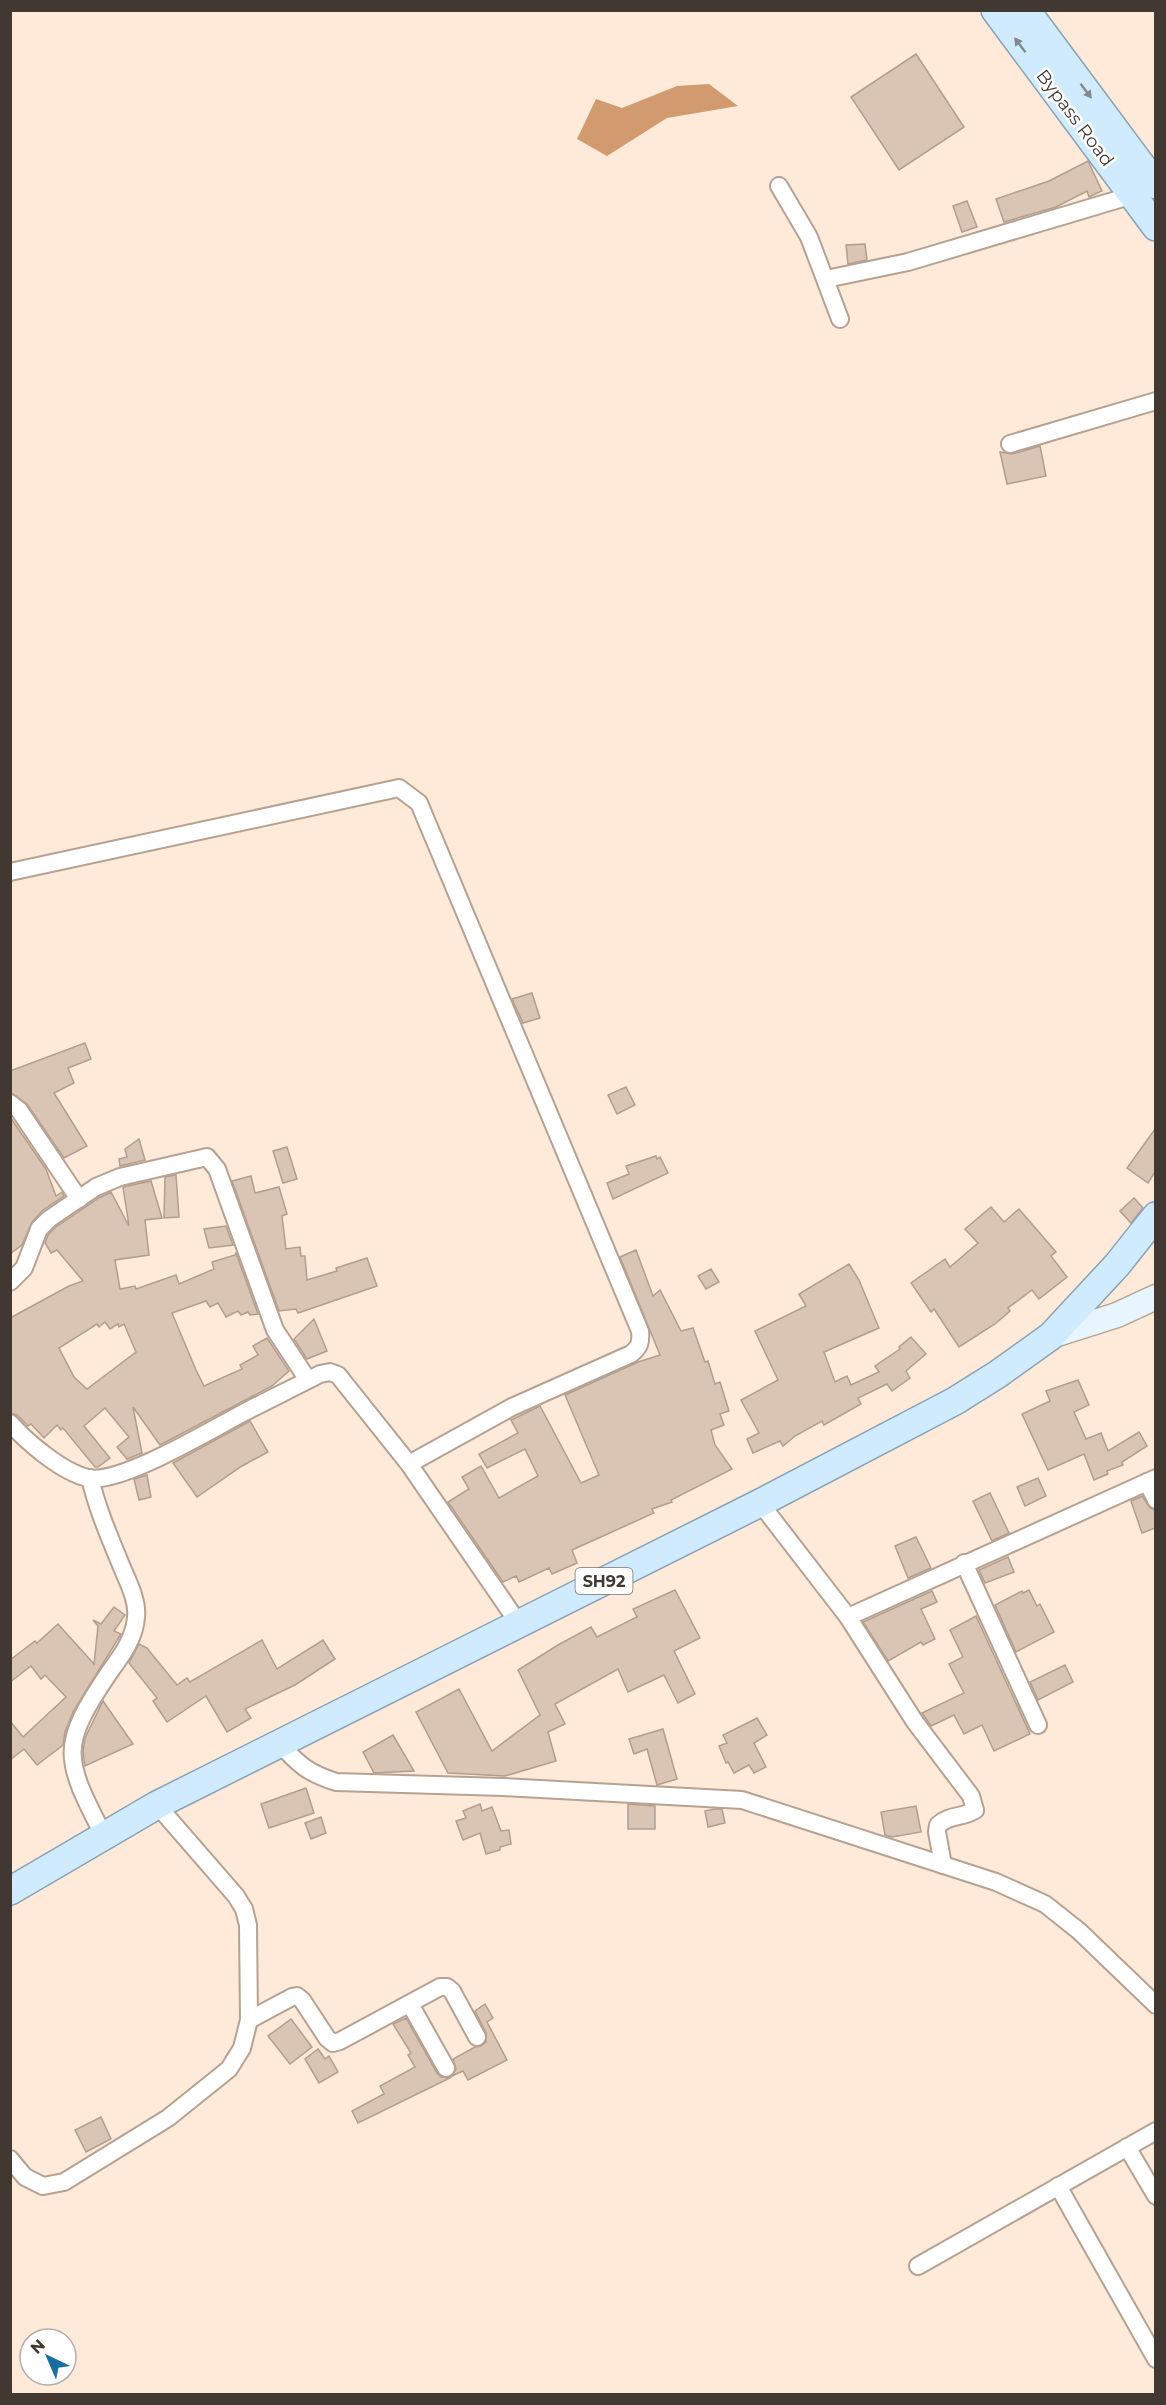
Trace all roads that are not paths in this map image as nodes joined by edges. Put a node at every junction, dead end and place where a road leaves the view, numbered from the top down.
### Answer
1 (995, 10) edge
2 (1026, 10) edge
3 (779, 186) dead end
4 (1144, 190) edge
5 (1155, 226) edge
6 (826, 279) junction
7 (840, 319) dead end
8 (1155, 401) edge
9 (1010, 444) dead end
10 (10, 873) edge
11 (10, 1103) edge
12 (79, 1199) junction
13 (1155, 1216) edge
14 (10, 1282) edge
15 (1155, 1297) edge
16 (1051, 1336) junction
17 (308, 1380) junction
18 (10, 1423) edge
19 (409, 1464) junction
20 (90, 1478) junction
21 (1151, 1480) edge
22 (1155, 1500) edge
23 (760, 1503) junction
24 (964, 1563) junction
25 (848, 1617) junction
26 (519, 1624) junction
27 (1038, 1725) dead end
28 (280, 1744) junction
29 (157, 1805) junction
30 (104, 1836) junction
31 (943, 1864) junction
32 (10, 1891) edge
33 (410, 2004) junction
34 (1155, 2005) edge
35 (249, 2020) junction
36 (477, 2037) dead end
37 (446, 2068) dead end
38 (1155, 2131) edge
39 (1127, 2147) junction
40 (10, 2159) edge
41 (1058, 2186) junction
42 (1155, 2196) edge
43 (918, 2266) dead end
44 (1155, 2359) edge

4 -> 1 main road, Bypass Road
2 -> 4 main road, Bypass Road
3 - 6 street
4 - 5 main road, Bypass Road
4 - 6 street
6 - 7 street
8 - 9 street
10 - 19 street
11 - 12 street
12 - 14 street
12 - 17 street
13 - 16 main road, SH92
15 - 16 street
16 - 23 main road, SH92
17 - 19 street
17 - 20 street
18 - 20 street
19 - 26 street
20 - 30 street
21 - 22 street
21 - 24 street
23 - 25 street
23 - 26 main road, SH92
24 - 25 street
24 - 27 street
25 - 31 street
26 - 28 main road, SH92
28 - 29 main road, SH92
28 - 31 street
29 - 30 main road, SH92
29 - 35 street
30 - 32 main road, SH92
31 - 34 street
33 - 35 street
33 - 36 street
33 - 37 street
35 - 40 street
38 - 39 street
39 - 41 street
39 - 42 street
41 - 43 street
41 - 44 street

